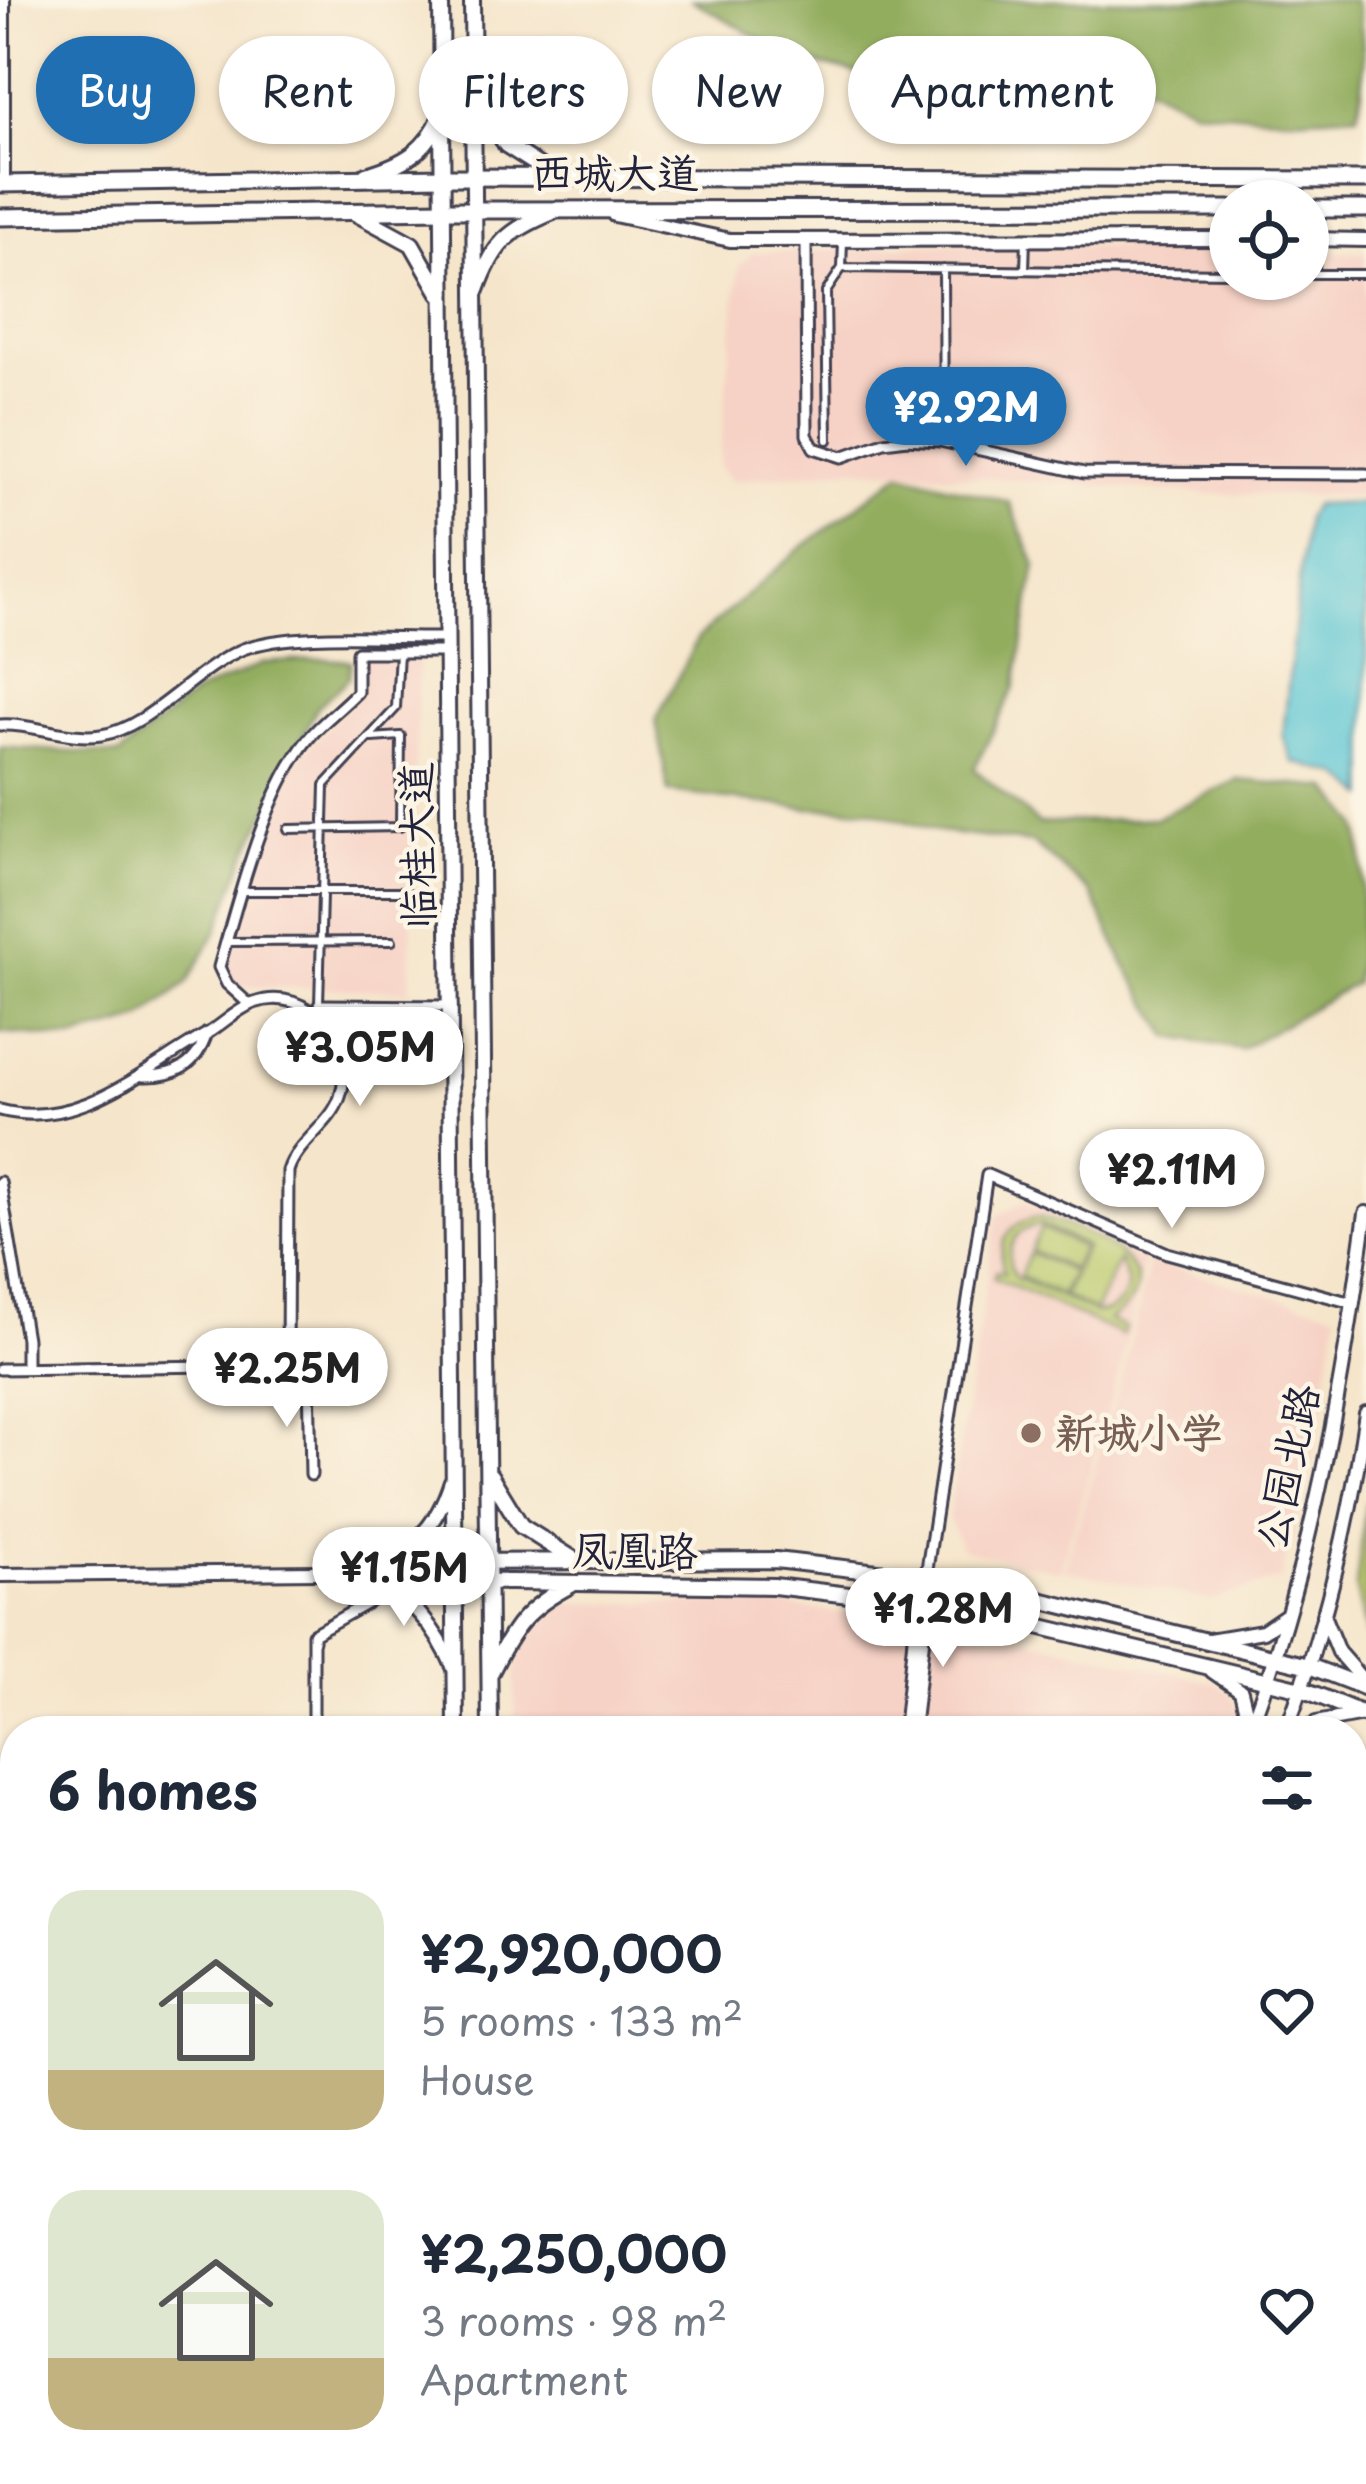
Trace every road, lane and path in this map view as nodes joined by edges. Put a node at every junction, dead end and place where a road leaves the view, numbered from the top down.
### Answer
1 (4, 0) edge
2 (442, 0) edge
3 (472, 0) edge
4 (443, 36) edge
5 (473, 36) edge
6 (425, 144) edge
7 (445, 144) edge
8 (475, 144) edge
9 (505, 144) edge
10 (445, 177) junction
11 (355, 178) junction
12 (475, 180) junction
13 (562, 180) junction
14 (1366, 180) edge
15 (2, 184) edge
16 (1329, 208) edge
17 (1366, 208) edge
18 (475, 209) junction
19 (562, 209) junction
20 (590, 209) junction
21 (1209, 209) edge
22 (443, 210) junction
23 (351, 211) junction
24 (0, 217) edge
25 (1026, 238) junction
26 (1209, 239) edge
27 (1329, 239) edge
28 (1366, 239) edge
29 (806, 241) junction
30 (843, 242) junction
31 (842, 268) junction
32 (944, 269) junction
33 (1025, 270) junction
34 (1209, 273) edge
35 (1329, 274) edge
36 (1366, 274) edge
37 (473, 301) junction
38 (445, 303) junction
39 (828, 440) dead end
40 (944, 442) junction
41 (1366, 474) edge
42 (448, 645) junction
43 (399, 652) junction
44 (0, 725) edge
45 (368, 738) junction
46 (324, 828) junction
47 (288, 830) dead end
48 (239, 891) junction
49 (407, 891) dead end
50 (392, 941) dead end
51 (226, 942) junction
52 (250, 1006) junction
53 (452, 1006) junction
54 (319, 1011) junction
55 (207, 1033) junction
56 (142, 1076) junction
57 (0, 1109) edge
58 (0, 1182) edge
59 (1366, 1213) edge
60 (1352, 1303) junction
61 (287, 1365) junction
62 (26, 1368) junction
63 (0, 1369) edge
64 (1366, 1413) edge
65 (455, 1466) junction
66 (488, 1471) junction
67 (311, 1475) dead end
68 (455, 1562) junction
69 (577, 1562) junction
70 (488, 1563) junction
71 (419, 1571) junction
72 (370, 1572) junction
73 (0, 1575) edge
74 (926, 1576) junction
75 (455, 1581) junction
76 (488, 1582) junction
77 (574, 1583) junction
78 (922, 1604) junction
79 (1323, 1614) junction
80 (1286, 1615) junction
81 (1206, 1641) junction
82 (1274, 1658) junction
83 (1200, 1664) junction
84 (1309, 1666) junction
85 (456, 1672) junction
86 (489, 1676) junction
87 (1268, 1681) junction
88 (1366, 1686) edge
89 (1302, 1689) junction
90 (1365, 1715) edge
91 (313, 1716) edge
92 (456, 1716) edge
93 (490, 1716) edge
94 (906, 1716) edge
95 (914, 1716) edge
96 (1249, 1716) edge
97 (1255, 1716) edge
98 (1292, 1716) edge

1 - 15 street
2 - 4 main road, 临桂大道
3 - 5 main road, 临桂大道
6 - 11 main road
7 - 10 main road, 临桂大道
8 - 12 main road, 临桂大道
9 - 13 main road
10 - 11 highway, 西城大道
10 - 12 highway, 西城大道
10 - 22 main road, 临桂大道
11 - 15 highway, 西城大道
12 - 13 highway, 西城大道
12 - 18 main road, 临桂大道
13 - 14 highway, 西城大道
16 - 17 highway
18 - 19 highway, 西城大道
18 - 22 highway, 西城大道
18 - 37 main road, 临桂大道
19 - 20 highway, 西城大道
19 - 37 main road
20 - 21 highway, 西城大道
20 - 29 main road
22 - 23 highway, 西城大道
22 - 38 main road, 临桂大道
23 - 24 highway, 西城大道
23 - 38 main road
25 - 26 main road
25 - 30 main road
25 - 33 street
27 - 28 main road
29 - 30 main road
29 - 40 street
30 - 31 street
31 - 32 street
31 - 39 street
32 - 33 street
32 - 40 street
33 - 34 street
35 - 36 street
37 - 66 main road, 临桂大道
38 - 42 main road, 临桂大道
40 - 41 street
42 - 43 street
42 - 44 street
42 - 53 main road, 临桂大道
43 - 45 street
43 - 48 street
45 - 46 street
45 - 46 street
46 - 47 street
46 - 54 street
48 - 49 street
48 - 51 street
50 - 51 street
51 - 52 street
52 - 54 street
52 - 55 street
53 - 54 street
53 - 65 main road, 临桂大道
54 - 61 street
55 - 56 street
55 - 56 street
56 - 57 street
58 - 62 street
59 - 60 main road, 公园北路
60 - 74 street
60 - 80 main road, 公园北路
61 - 62 street
61 - 67 street
62 - 63 street
64 - 79 main road, 公园北路
65 - 68 main road, 临桂大道
65 - 72 main road
66 - 69 main road
66 - 70 main road, 临桂大道
68 - 70 main road, 凤凰路
68 - 71 main road, 凤凰路
68 - 75 main road, 临桂大道
69 - 70 main road, 凤凰路
69 - 74 main road, 凤凰路
70 - 76 main road, 临桂大道
71 - 72 main road
71 - 75 main road, 凤凰路
72 - 73 main road
72 - 85 main road
72 - 91 street
74 - 81 main road, 凤凰路
75 - 76 main road, 凤凰路
75 - 85 main road, 临桂大道
76 - 77 main road, 凤凰路
76 - 86 main road, 临桂大道
77 - 78 main road, 凤凰路
77 - 86 main road
78 - 83 main road, 凤凰路
78 - 94 street
78 - 95 street
79 - 84 main road, 公园北路
79 - 88 main road
80 - 81 main road
80 - 82 main road, 公园北路
81 - 82 main road, 凤凰路
82 - 84 main road, 凤凰路
82 - 87 main road, 公园北路
83 - 87 main road, 凤凰路
83 - 96 main road
84 - 88 main road, 凤凰路
84 - 89 main road, 公园北路
85 - 92 main road, 临桂大道
86 - 93 main road, 临桂大道
87 - 89 main road, 凤凰路
87 - 97 main road, 公园北路
89 - 90 main road, 凤凰路
89 - 98 main road, 公园北路

